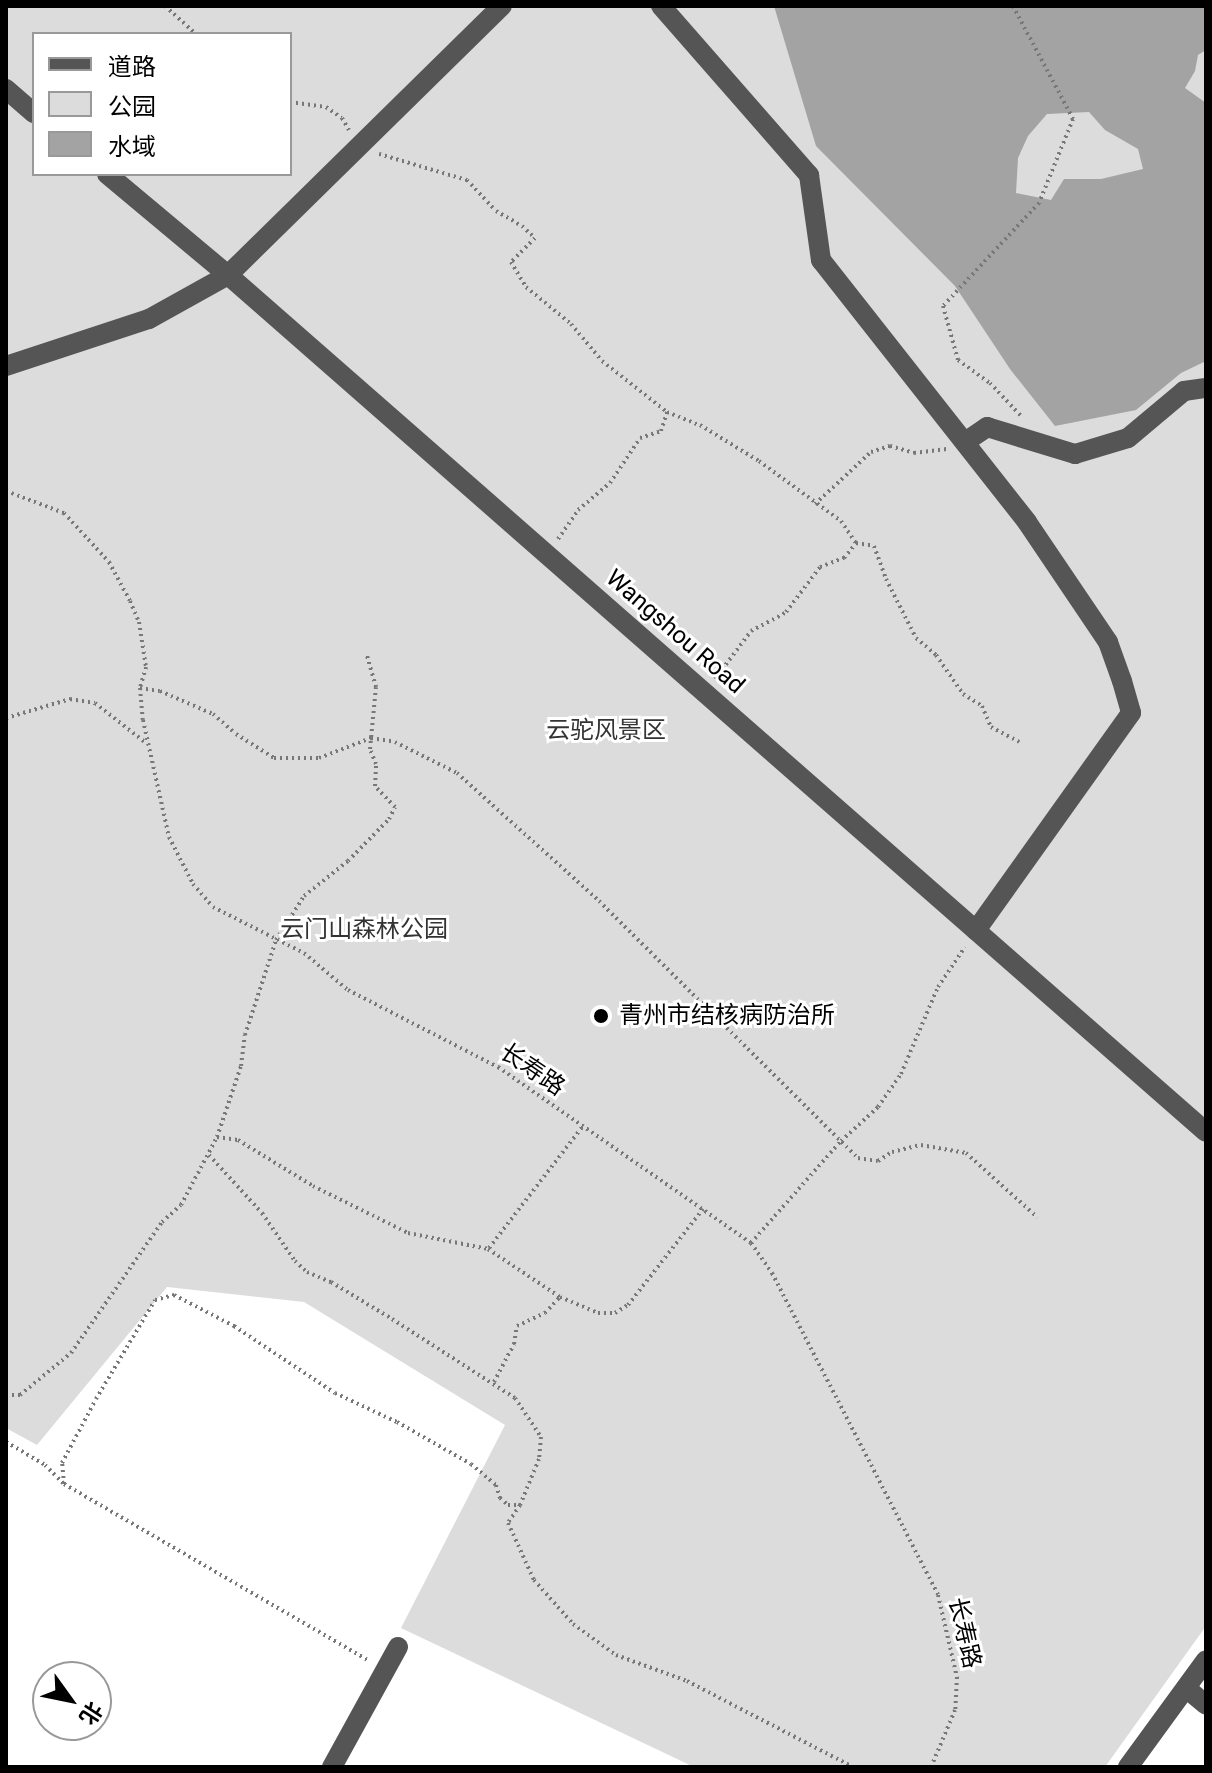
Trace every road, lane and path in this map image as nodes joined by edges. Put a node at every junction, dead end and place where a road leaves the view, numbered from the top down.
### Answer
1 (165, 6) edge
2 (502, 6) edge
3 (661, 6) edge
4 (1013, 6) edge
5 (194, 32) edge
6 (6, 89) edge
7 (292, 102) edge
8 (32, 111) edge
9 (359, 147) junction
10 (109, 176) edge
11 (228, 275) junction
12 (6, 366) edge
13 (1206, 388) edge
14 (667, 412) junction
15 (965, 442) junction
16 (1043, 447) junction
17 (6, 491) edge
18 (815, 504) junction
19 (856, 543) junction
20 (543, 551) junction
21 (366, 653) dead end
22 (140, 688) junction
23 (705, 692) junction
24 (6, 718) edge
25 (371, 738) junction
26 (1019, 742) dead end
27 (148, 745) junction
28 (976, 930) junction
29 (276, 940) junction
30 (583, 1126) junction
31 (1206, 1132) edge
32 (217, 1137) junction
33 (841, 1141) junction
34 (209, 1155) junction
35 (703, 1209) junction
36 (1037, 1217) dead end
37 (751, 1243) junction
38 (488, 1249) junction
39 (560, 1297) junction
40 (494, 1382) junction
41 (6, 1395) edge
42 (6, 1442) edge
43 (64, 1484) junction
44 (520, 1505) junction
45 (398, 1647) dead end
46 (1206, 1660) edge
47 (387, 1671) junction
48 (1186, 1688) junction
49 (1206, 1705) edge
50 (332, 1767) edge
51 (853, 1767) edge
52 (931, 1767) edge
53 (1128, 1767) edge

1 - 5 path
2 - 9 street
3 - 15 street
4 - 16 path
6 - 8 street
7 - 9 path
9 - 11 street
9 - 14 path
10 - 11 street, Wangshou Road
11 - 12 street
11 - 20 street, Wangshou Road
13 - 16 street
14 - 18 path
14 - 20 path
15 - 16 street
15 - 18 path
15 - 28 street
17 - 22 path, 长寿路
18 - 19 path
19 - 23 path
19 - 26 path
20 - 23 street, Wangshou Road
21 - 25 path
22 - 25 path
22 - 27 path, 长寿路
23 - 28 street, Wangshou Road
24 - 27 path
25 - 29 path
25 - 33 path
27 - 29 path, 长寿路
28 - 31 street, Wangshou Road
28 - 33 path
29 - 30 path, 长寿路
29 - 32 path
30 - 35 path, 长寿路
30 - 38 path
32 - 34 path
32 - 38 path
33 - 36 path
33 - 37 path
34 - 40 path
34 - 41 path
35 - 37 path, 长寿路
35 - 39 path
37 - 52 path, 长寿路
38 - 39 path
39 - 40 path
40 - 44 path
42 - 43 path
43 - 44 path
43 - 47 path
44 - 51 path
45 - 47 street
46 - 48 street
47 - 50 street
48 - 49 street
48 - 53 street

